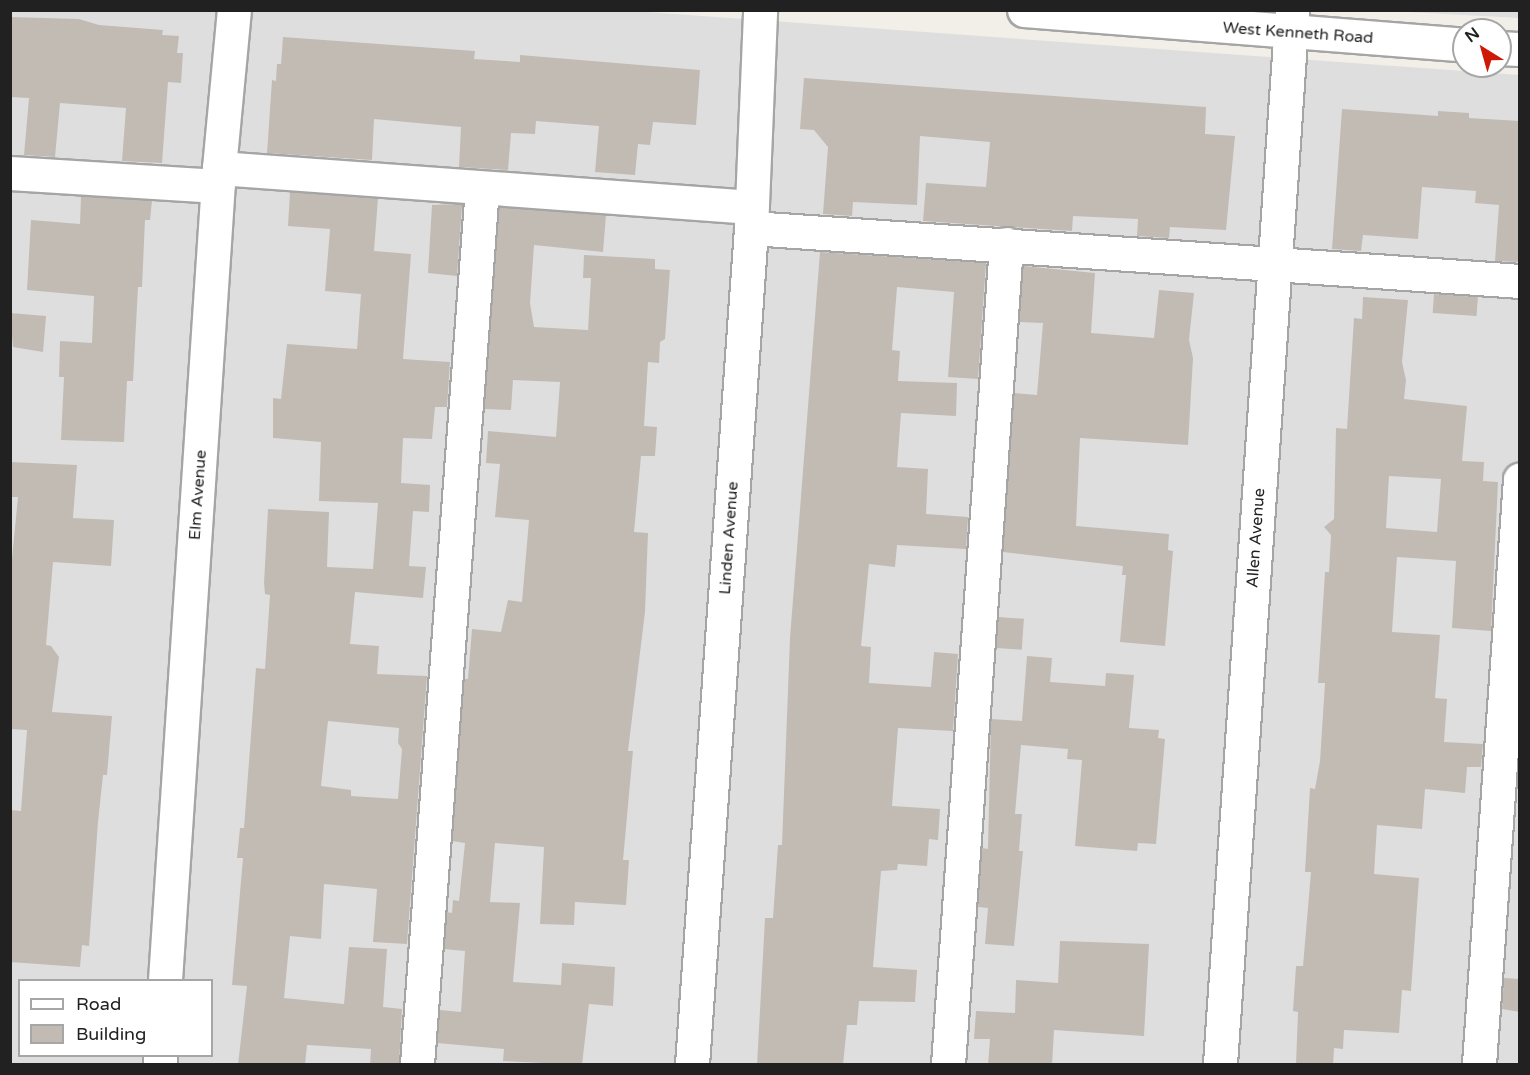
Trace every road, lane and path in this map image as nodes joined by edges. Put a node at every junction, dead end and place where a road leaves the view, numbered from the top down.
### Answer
1 (234, 10) edge
2 (760, 10) edge
3 (1024, 10) edge
4 (1291, 21) edge
5 (1452, 43) edge
6 (10, 173) edge
7 (219, 177) junction
8 (482, 188) junction
9 (751, 217) junction
10 (1006, 244) junction
11 (1275, 264) junction
12 (1520, 281) edge
13 (1520, 479) edge
14 (165, 979) edge
15 (417, 1065) edge
16 (692, 1065) edge
17 (948, 1065) edge
18 (1220, 1065) edge
19 (1479, 1065) edge

1 - 7 street, Elm Avenue
2 - 9 street, Linden Avenue
3 - 4 street, West Kenneth Road
4 - 5 street, West Kenneth Road
4 - 11 street, Allen Avenue
6 - 7 street
7 - 8 street
7 - 14 street, Elm Avenue
8 - 9 street
8 - 15 street
9 - 10 street
9 - 16 street, Linden Avenue
10 - 11 street
10 - 17 street
11 - 12 street
11 - 18 street, Allen Avenue
13 - 19 street

